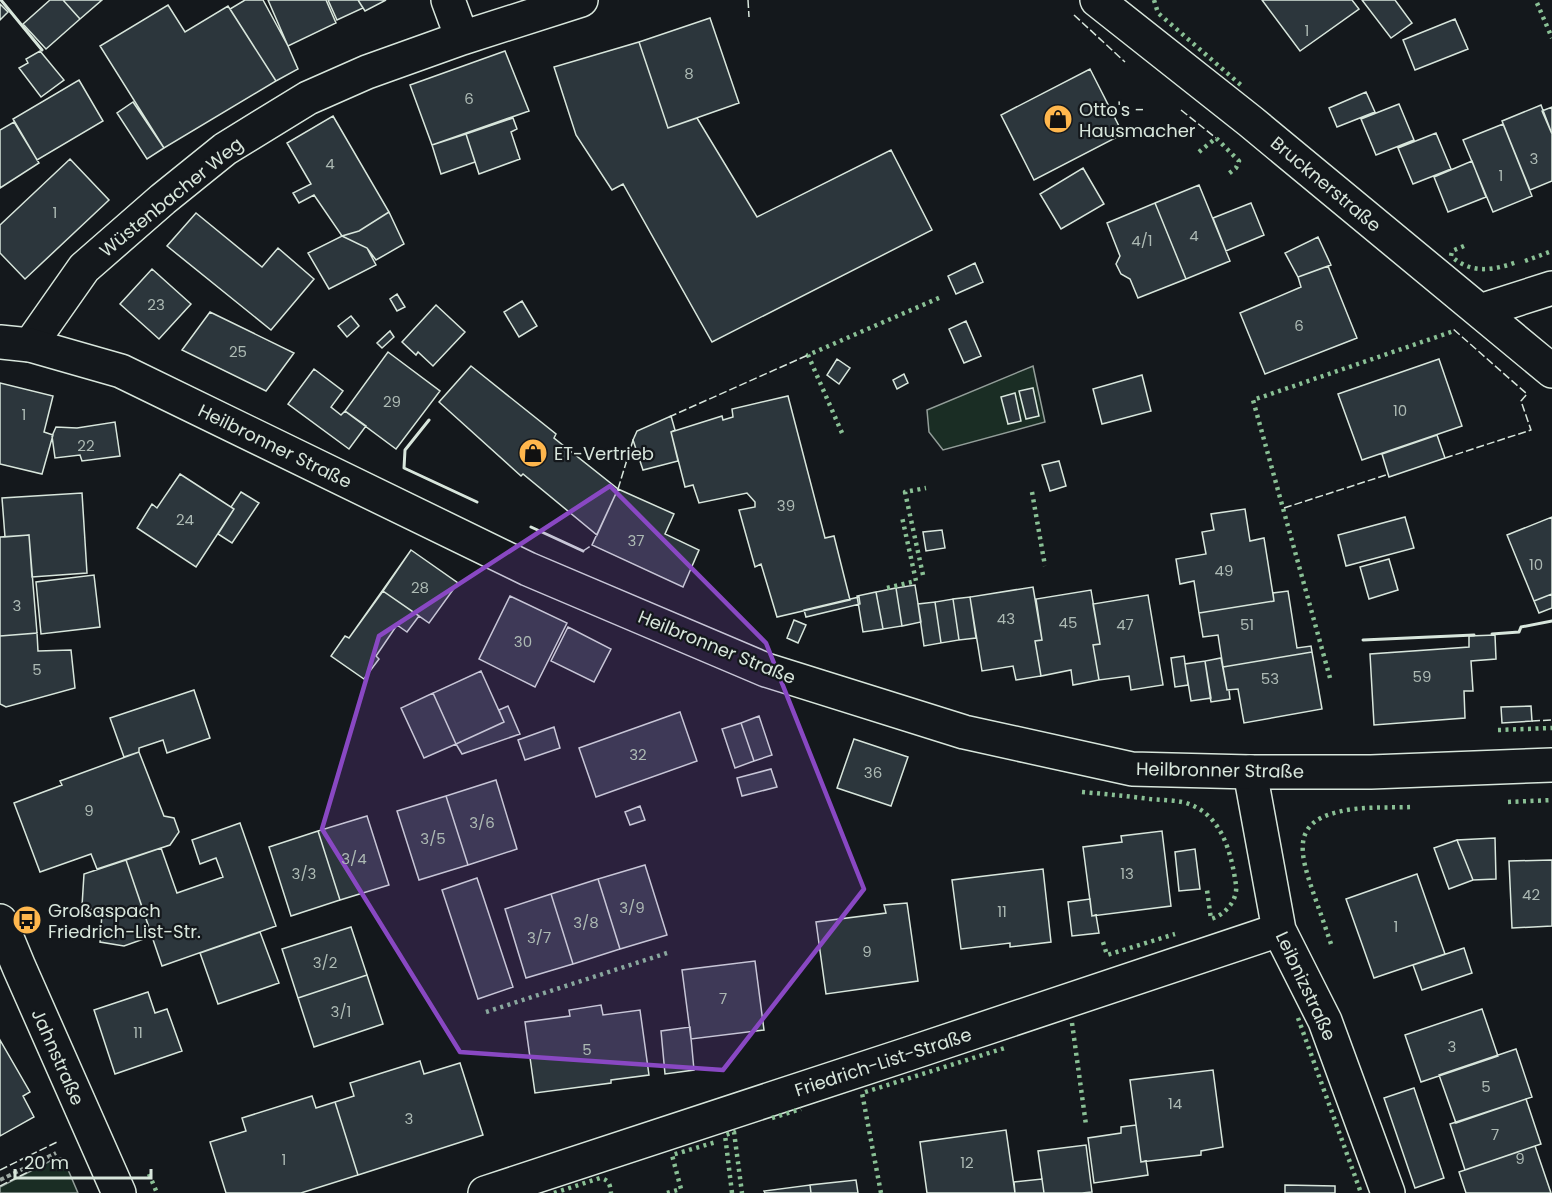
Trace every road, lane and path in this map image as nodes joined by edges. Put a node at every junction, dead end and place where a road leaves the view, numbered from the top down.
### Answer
1 (448, 0) edge
2 (580, 0) edge
3 (1097, 0) edge
4 (462, 38) junction
5 (1552, 288) edge
6 (1480, 311) junction
7 (15, 344) edge
8 (1552, 371) edge
9 (1552, 765) edge
10 (1250, 772) junction
11 (0, 921) edge
12 (1279, 930) junction
13 (92, 1135) junction
14 (0, 1180) edge
15 (119, 1193) edge
16 (485, 1193) edge
17 (1388, 1193) edge

1 - 4 street
2 - 4 street, Wüstenbacher Weg
3 - 6 street, Brucknerstraße
4 - 7 street, Wüstenbacher Weg
5 - 6 street
6 - 8 street, Brucknerstraße
7 - 10 street, Heilbronner Straße
9 - 10 street, Heilbronner Straße
10 - 12 street, Leibnizstraße
11 - 13 street, Jahnstraße
12 - 16 street, Friedrich-List-Straße
12 - 17 street, Leibnizstraße
13 - 14 path
13 - 15 street, Jahnstraße

